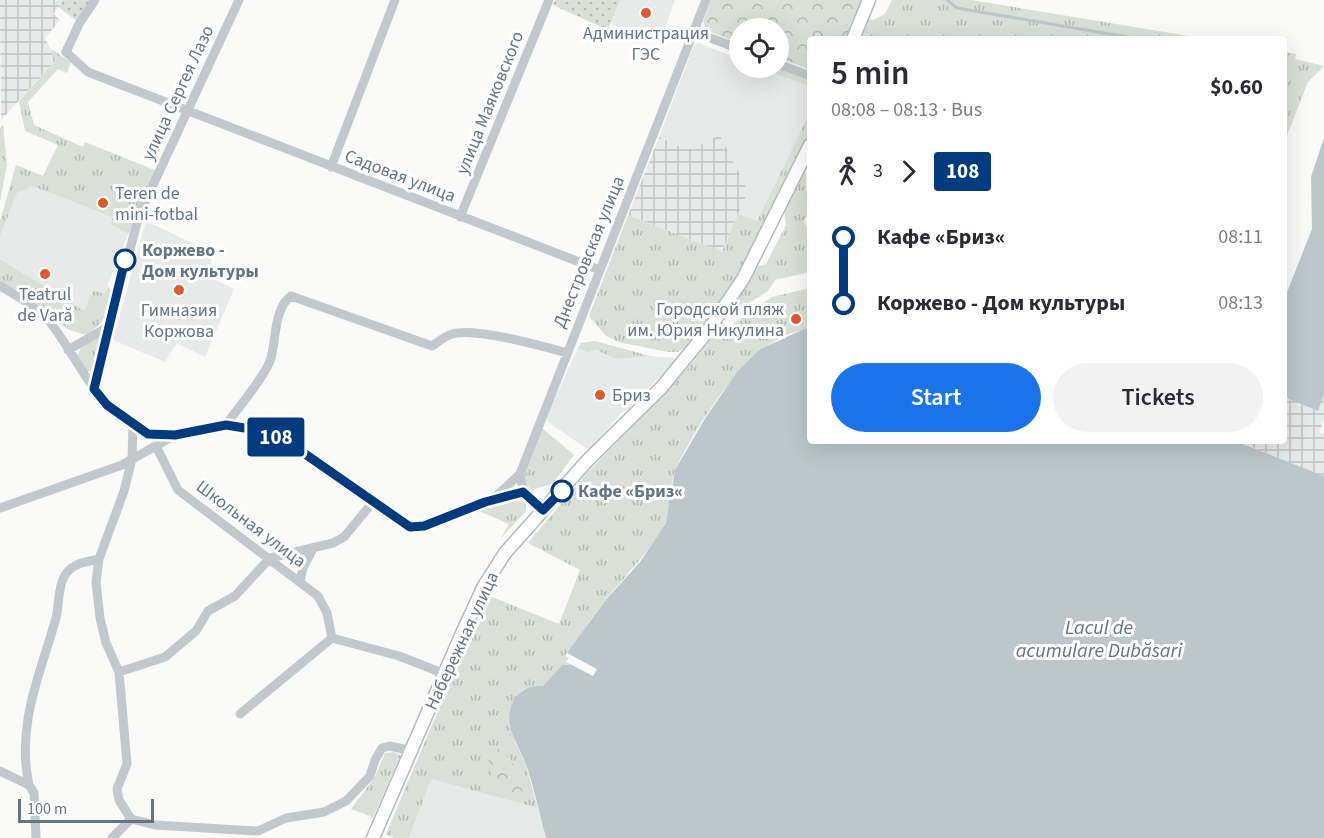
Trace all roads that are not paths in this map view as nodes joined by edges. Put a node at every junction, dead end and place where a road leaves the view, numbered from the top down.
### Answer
1 (95, 0) edge
2 (239, 0) edge
3 (395, 0) edge
4 (549, 0) edge
5 (706, 0) edge
6 (869, 0) edge
7 (694, 32) junction
8 (854, 36) edge
9 (729, 45) edge
10 (789, 68) edge
11 (807, 75) edge
12 (189, 111) junction
13 (807, 151) edge
14 (331, 167) junction
15 (460, 217) junction
16 (600, 270) junction
17 (0, 286) edge
18 (110, 326) junction
19 (68, 351) junction
20 (567, 353) junction
21 (94, 389) junction
22 (226, 425) junction
23 (133, 426) junction
24 (175, 435) junction
25 (156, 446) junction
26 (132, 459) junction
27 (520, 474) junction
28 (523, 492) junction
29 (492, 500) junction
30 (373, 502) junction
31 (0, 508) edge
32 (543, 510) junction
33 (314, 546) junction
34 (270, 558) junction
35 (99, 559) junction
36 (300, 581) junction
37 (332, 638) junction
38 (119, 672) junction
39 (445, 674) junction
40 (240, 714) dead end
41 (412, 751) junction
42 (0, 771) edge
43 (29, 785) junction
44 (131, 819) junction
45 (378, 836) edge
46 (36, 838) edge
47 (112, 838) edge

1 - 12 street, Садовая улица
2 - 12 street, улица Сергея Лазо
3 - 14 street
4 - 15 street, улица Маяковского
5 - 7 street, Днестровская улица
6 - 8 street
7 - 9 street
7 - 16 street, Днестровская улица
10 - 11 street
12 - 14 street, Садовая улица
12 - 18 street, улица Сергея Лазо
13 - 32 street, Набережная улица
14 - 15 street, Садовая улица
15 - 16 street, Садовая улица
16 - 20 street, Днестровская улица
17 - 19 street
18 - 19 street
18 - 21 street, улица Сергея Лазо
19 - 21 street
20 - 22 street
20 - 27 street, Днестровская улица
21 - 23 street
22 - 24 street
22 - 30 street
23 - 24 street
23 - 26 street
24 - 25 street
25 - 26 street
25 - 34 street, Школьная улица
26 - 31 street
26 - 35 street
27 - 28 street
27 - 29 street
28 - 29 street
28 - 32 street
29 - 30 street
30 - 33 street
32 - 39 street, Набережная улица
33 - 34 street
33 - 36 street
34 - 36 street, Школьная улица
34 - 38 street
35 - 38 street
35 - 43 street
36 - 37 street, Школьная улица
37 - 39 street
37 - 40 street
38 - 44 street
39 - 41 street, Набережная улица
41 - 44 street
41 - 45 street, Набережная улица
42 - 43 street
43 - 46 street
44 - 47 street

